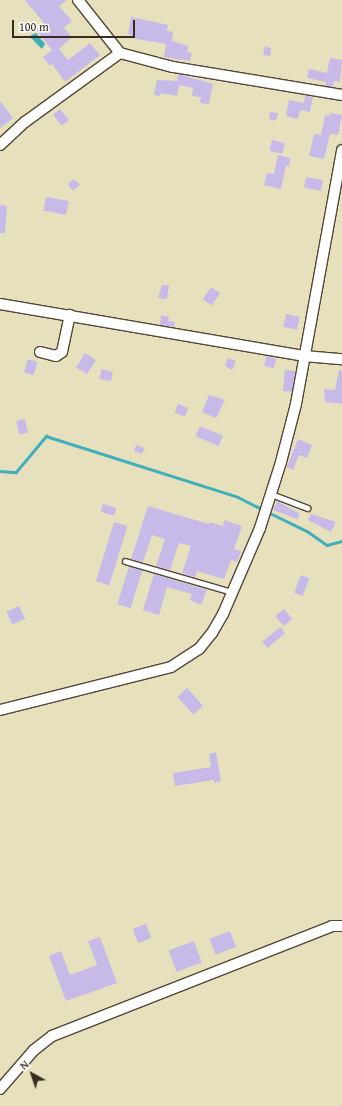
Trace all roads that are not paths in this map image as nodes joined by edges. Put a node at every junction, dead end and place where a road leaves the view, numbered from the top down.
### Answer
1 (78, 0) edge
2 (120, 53) junction
3 (342, 96) edge
4 (0, 144) edge
5 (342, 150) edge
6 (339, 180) edge
7 (0, 304) edge
8 (70, 315) junction
9 (40, 352) dead end
10 (304, 356) junction
11 (342, 359) edge
12 (271, 494) junction
13 (307, 508) dead end
14 (125, 561) dead end
15 (232, 592) junction
16 (0, 710) edge
17 (342, 926) edge
18 (0, 1089) edge

1 - 2 street
2 - 3 street
2 - 4 street
5 - 6 street
6 - 10 street
7 - 8 street
8 - 9 street
8 - 10 street
10 - 11 street
10 - 12 street
12 - 13 lane
12 - 15 street
14 - 15 lane
15 - 16 street
17 - 18 street

